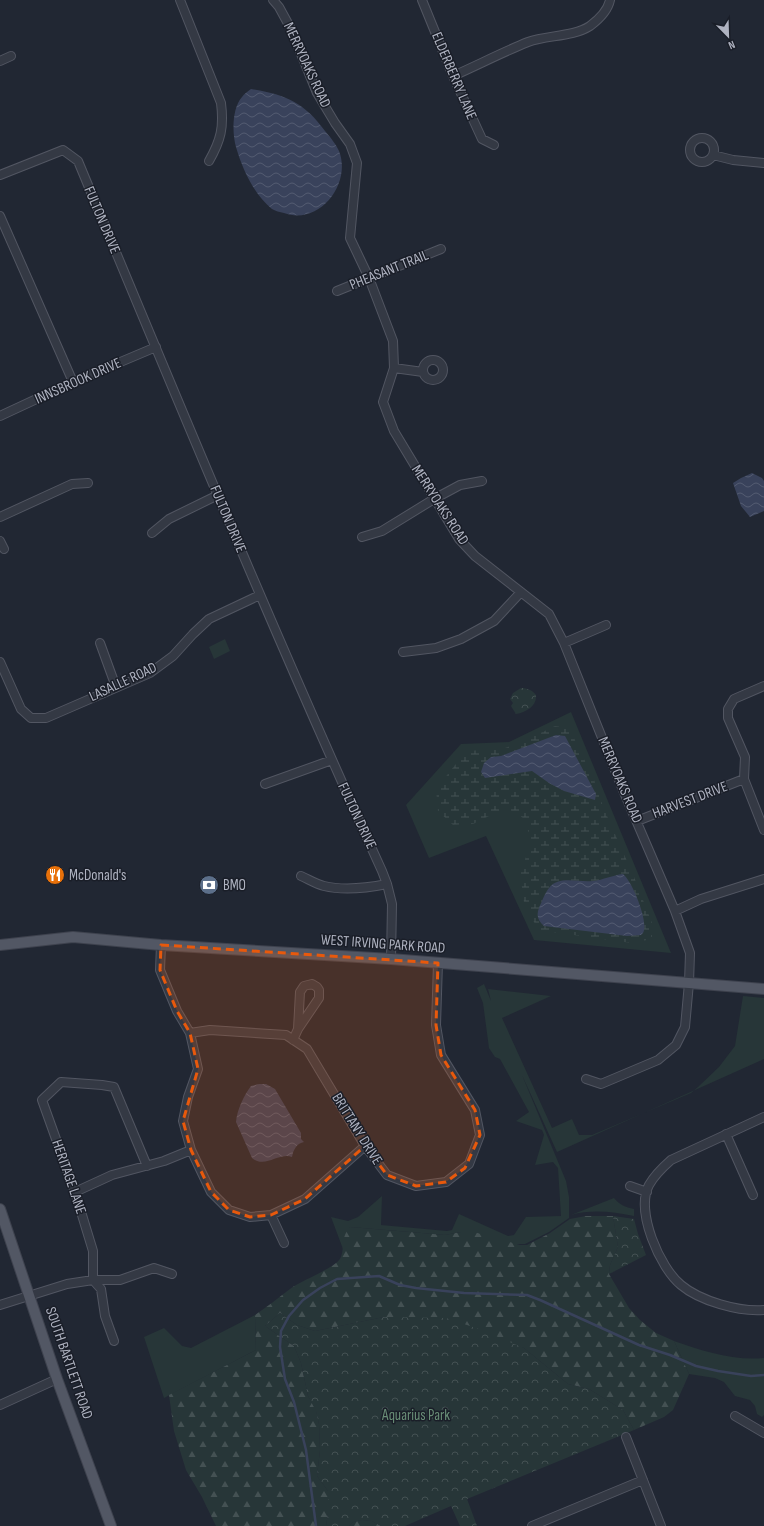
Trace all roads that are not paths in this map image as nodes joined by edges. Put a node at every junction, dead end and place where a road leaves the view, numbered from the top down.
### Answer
1 (180, 0) edge
2 (273, 0) edge
3 (422, 0) edge
4 (610, 0) edge
5 (10, 56) dead end
6 (0, 61) edge
7 (453, 76) junction
8 (494, 145) dead end
9 (713, 154) dead end
10 (209, 161) dead end
11 (764, 163) edge
12 (0, 176) edge
13 (0, 216) edge
14 (441, 249) dead end
15 (369, 278) junction
16 (337, 291) dead end
17 (156, 347) junction
18 (394, 368) junction
19 (422, 372) dead end
20 (73, 382) junction
21 (0, 416) edge
22 (482, 481) dead end
23 (88, 483) dead end
24 (218, 495) junction
25 (434, 498) junction
26 (0, 517) edge
27 (152, 533) dead end
28 (362, 537) dead end
29 (521, 592) junction
30 (260, 595) junction
31 (606, 624) dead end
32 (100, 642) dead end
33 (564, 643) junction
34 (403, 652) dead end
35 (0, 662) edge
36 (764, 686) edge
37 (116, 687) junction
38 (332, 760) junction
39 (744, 779) junction
40 (265, 784) dead end
41 (637, 821) junction
42 (764, 830) edge
43 (301, 876) dead end
44 (764, 879) edge
45 (387, 884) junction
46 (674, 911) junction
47 (0, 945) edge
48 (161, 945) junction
49 (391, 959) junction
50 (438, 963) junction
51 (689, 983) junction
52 (764, 988) edge
53 (298, 1029) junction
54 (190, 1033) junction
55 (293, 1040) junction
56 (586, 1079) dead end
57 (764, 1117) edge
58 (726, 1134) junction
59 (365, 1146) junction
60 (191, 1150) junction
61 (147, 1166) junction
62 (630, 1186) dead end
63 (75, 1192) junction
64 (647, 1192) junction
65 (753, 1195) dead end
66 (0, 1209) edge
67 (271, 1215) junction
68 (284, 1243) dead end
69 (172, 1274) dead end
70 (93, 1280) junction
71 (30, 1294) junction
72 (0, 1305) edge
73 (764, 1310) edge
74 (114, 1341) dead end
75 (58, 1379) junction
76 (0, 1405) edge
77 (735, 1416) dead end
78 (764, 1433) edge
79 (626, 1437) dead end
80 (643, 1480) junction
81 (112, 1526) edge
82 (532, 1526) edge
83 (662, 1526) edge

1 - 10 street
2 - 15 street, MERRYOAKS ROAD
3 - 7 street, ELDERBERRY LANE
4 - 7 street
5 - 6 street
7 - 8 street, ELDERBERRY LANE
9 - 11 street
12 - 17 street, FULTON DRIVE
13 - 20 street
14 - 15 street, PHEASANT TRAIL
15 - 16 street, PHEASANT TRAIL
15 - 18 street, MERRYOAKS ROAD
17 - 20 street, INNSBROOK DRIVE
17 - 24 street, FULTON DRIVE
18 - 19 street
18 - 25 street, MERRYOAKS ROAD
20 - 21 street, INNSBROOK DRIVE
22 - 25 street
23 - 26 street
24 - 27 street
24 - 30 street, FULTON DRIVE
25 - 28 street
25 - 29 street, MERRYOAKS ROAD
29 - 33 street, MERRYOAKS ROAD
29 - 34 street
30 - 37 street, LASALLE ROAD
30 - 38 street, FULTON DRIVE
31 - 33 street
32 - 37 street
33 - 41 street, MERRYOAKS ROAD
35 - 37 street, LASALLE ROAD
36 - 39 street
38 - 40 street
38 - 45 street, FULTON DRIVE
39 - 41 street, HARVEST DRIVE
39 - 42 street
41 - 46 street, MERRYOAKS ROAD
43 - 45 street
44 - 46 street
45 - 49 street, FULTON DRIVE
46 - 51 street, MERRYOAKS ROAD
47 - 48 main road, WEST IRVING PARK ROAD
48 - 49 main road, WEST IRVING PARK ROAD
48 - 54 street
49 - 50 main road, WEST IRVING PARK ROAD
50 - 51 main road, WEST IRVING PARK ROAD
50 - 59 street, BRITTANY DRIVE
51 - 52 main road, WEST IRVING PARK ROAD
51 - 56 street, MERRYOAKS ROAD
53 - 53 street
53 - 55 street
54 - 55 street, BRITTANY DRIVE
54 - 60 street
55 - 59 street, BRITTANY DRIVE
57 - 58 street
58 - 64 street
58 - 65 street
59 - 67 street
60 - 61 street
60 - 67 street
61 - 63 street
61 - 63 street, HERITAGE LANE
62 - 64 street
63 - 70 street, HERITAGE LANE
64 - 73 street
66 - 71 main road, SOUTH BARTLETT ROAD
67 - 68 street
69 - 70 street
70 - 71 street
70 - 74 street
71 - 72 street
71 - 75 main road, SOUTH BARTLETT ROAD
75 - 76 street
75 - 81 main road, SOUTH BARTLETT ROAD
77 - 78 street
79 - 80 street
80 - 82 street
80 - 83 street

